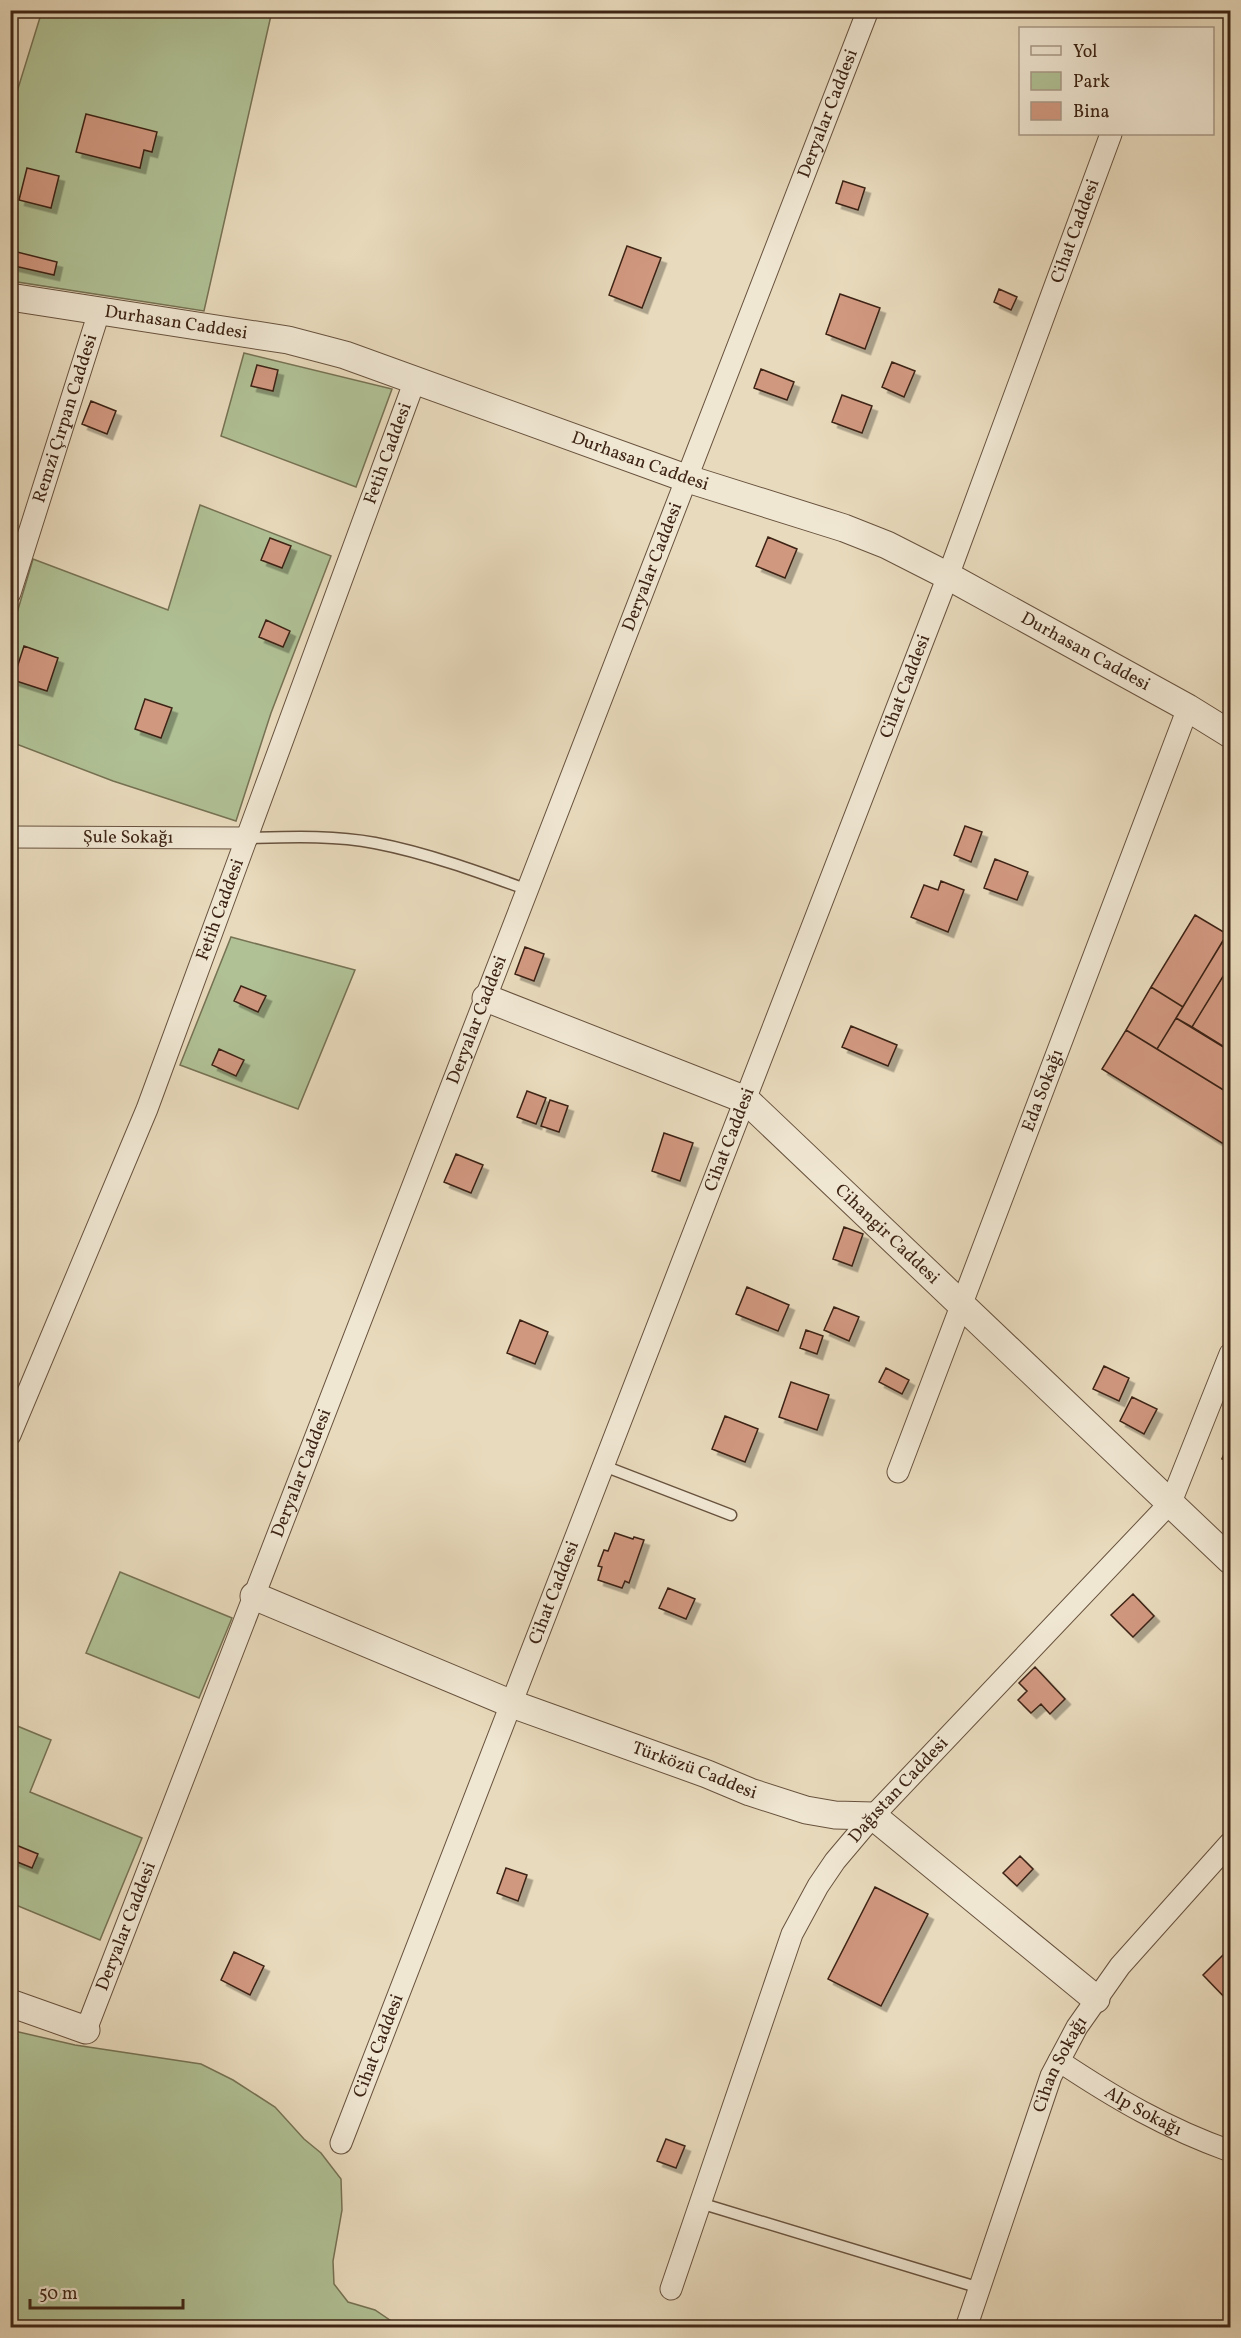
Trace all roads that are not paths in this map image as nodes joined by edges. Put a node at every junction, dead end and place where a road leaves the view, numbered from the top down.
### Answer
1 (868, 10) edge
2 (1111, 135) edge
3 (10, 297) edge
4 (99, 312) junction
5 (415, 380) junction
6 (688, 479) junction
7 (948, 576) junction
8 (10, 593) edge
9 (1188, 708) junction
10 (1230, 734) edge
11 (10, 837) edge
12 (246, 838) junction
13 (528, 890) junction
14 (486, 998) junction
15 (746, 1100) junction
16 (962, 1305) junction
17 (1230, 1354) edge
18 (10, 1435) edge
19 (604, 1466) junction
20 (898, 1472) dead end
21 (1171, 1502) junction
22 (731, 1515) dead end
23 (1230, 1560) edge
24 (254, 1596) junction
25 (512, 1704) junction
26 (873, 1815) junction
27 (1230, 1843) edge
28 (1096, 1999) junction
29 (10, 2003) edge
30 (86, 2030) joint
31 (1059, 2061) junction
32 (341, 2143) dead end
33 (1230, 2151) edge
34 (700, 2203) junction
35 (980, 2288) junction
36 (670, 2289) dead end
37 (966, 2328) edge

1 - 6 street, Deryalar Caddesi
2 - 7 street, Cihat Caddesi
3 - 4 street, Durhasan Caddesi
4 - 5 street, Durhasan Caddesi
4 - 8 street, Remzi Çırpan Caddesi
5 - 6 street, Durhasan Caddesi
5 - 12 street, Fetih Caddesi
6 - 7 street, Durhasan Caddesi
6 - 13 street, Deryalar Caddesi
7 - 9 street, Durhasan Caddesi
7 - 15 street, Cihat Caddesi
9 - 10 street, Durhasan Caddesi
9 - 16 street, Eda Sokağı
11 - 12 street, Şule Sokağı
12 - 13 lane
12 - 18 street, Fetih Caddesi
13 - 14 street, Deryalar Caddesi
14 - 15 street, Cihangir Caddesi
14 - 24 street, Deryalar Caddesi
15 - 16 street, Cihangir Caddesi
15 - 19 street, Cihat Caddesi
16 - 20 street, Eda Sokağı
16 - 21 street, Cihangir Caddesi
17 - 21 street, Dağıstan Caddesi
19 - 22 lane
19 - 25 street, Cihat Caddesi
21 - 23 street, Cihangir Caddesi
21 - 26 street, Dağıstan Caddesi
24 - 25 street, Türközü Caddesi
24 - 30 street, Deryalar Caddesi
25 - 26 street, Türközü Caddesi
25 - 32 street, Cihat Caddesi
26 - 28 street
26 - 34 street, Dağıstan Caddesi
27 - 28 street, Cihan Sokağı
28 - 31 street, Cihan Sokağı
29 - 30 street
31 - 33 street, Alp Sokağı
31 - 35 street, Cihan Sokağı
34 - 35 lane
34 - 36 street, Dağıstan Caddesi
35 - 37 street, Cihan Sokağı

